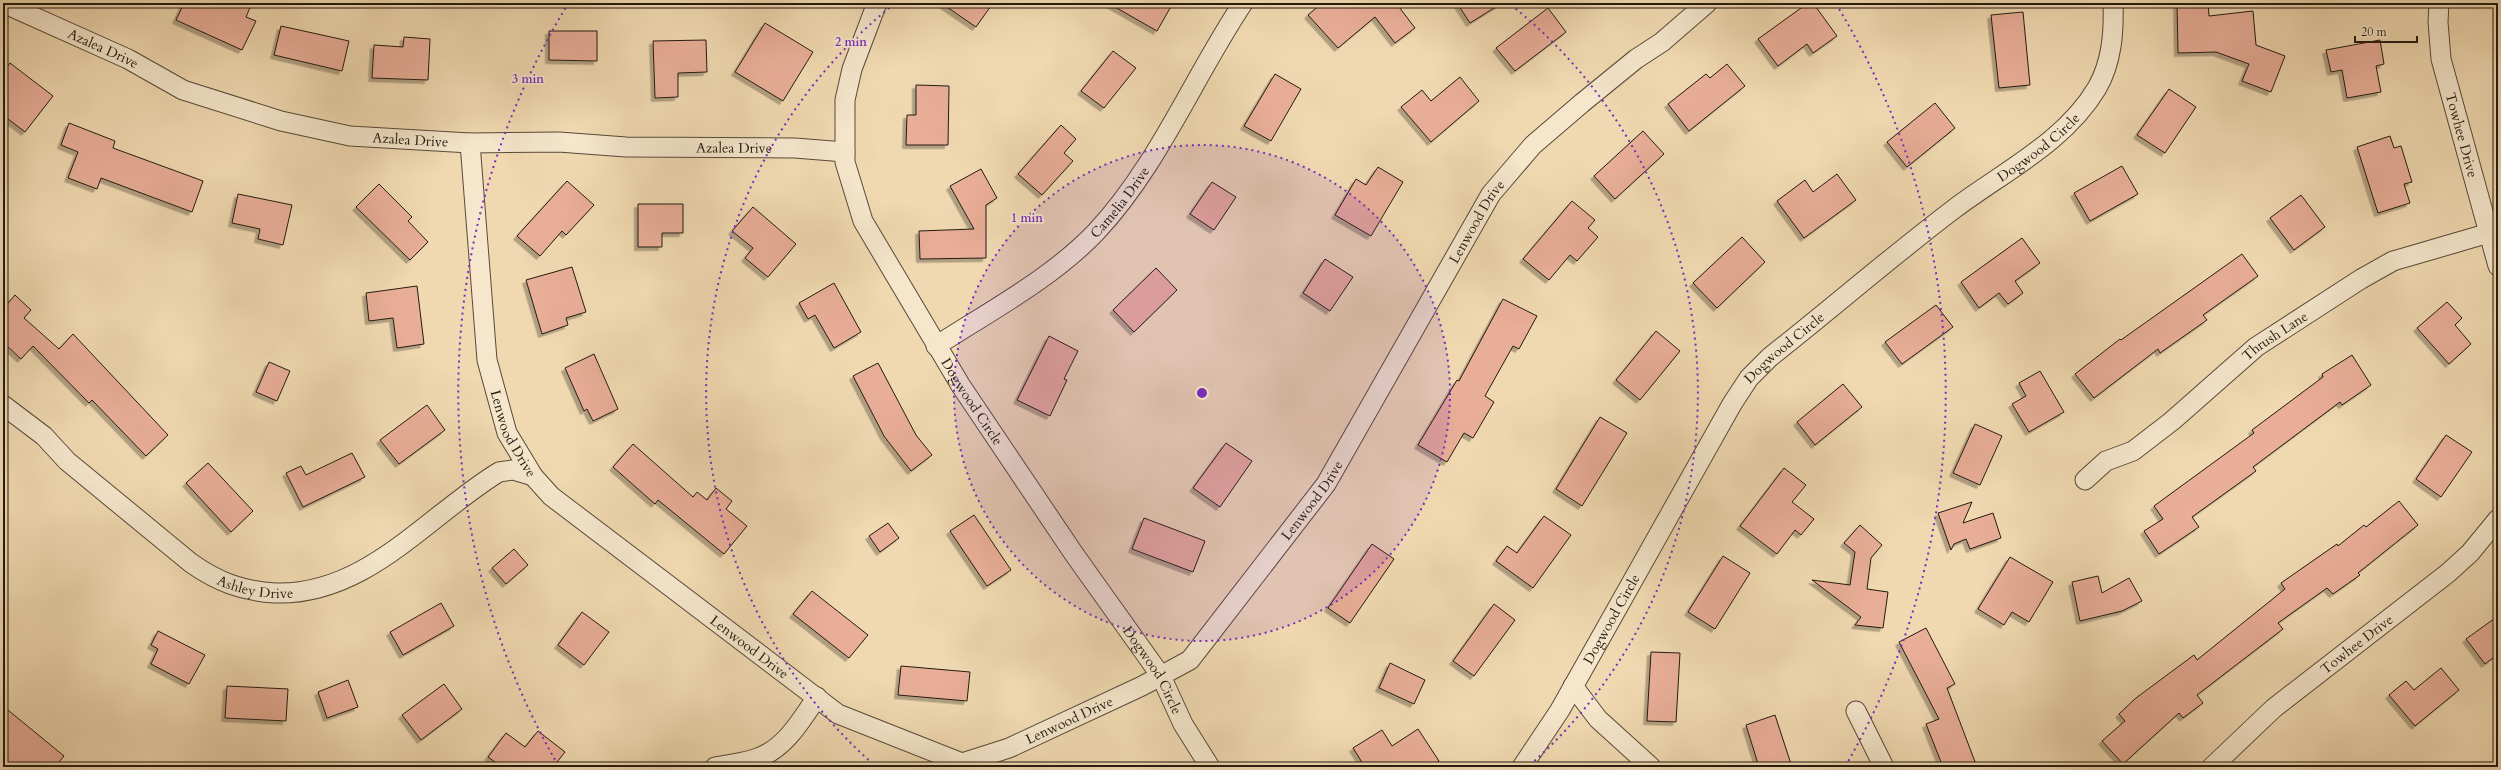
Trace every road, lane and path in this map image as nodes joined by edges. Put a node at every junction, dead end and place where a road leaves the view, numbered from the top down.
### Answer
1 (3, 3) edge
2 (877, 3) edge
3 (1243, 3) edge
4 (1707, 3) edge
5 (2113, 3) edge
6 (2439, 3) edge
7 (470, 143) junction
8 (845, 152) junction
9 (2489, 233) junction
10 (2498, 266) edge
11 (936, 346) junction
12 (3, 405) edge
13 (533, 476) junction
14 (2085, 480) dead end
15 (2498, 521) edge
16 (1161, 676) junction
17 (1573, 686) junction
18 (817, 697) junction
19 (1856, 711) dead end
20 (715, 767) edge
21 (1210, 767) edge
22 (1522, 767) edge
23 (1651, 767) edge
24 (1884, 767) edge
25 (2212, 767) edge

1 - 7 street, Azalea Drive
2 - 8 street, Dogwood Circle
3 - 11 street, Camelia Drive
4 - 16 street, Lenwood Drive
5 - 17 street, Dogwood Circle
6 - 9 street, Towhee Drive
7 - 8 street, Azalea Drive
7 - 13 street, Lenwood Drive
8 - 11 street, Dogwood Circle
9 - 10 street, Towhee Drive
9 - 14 street, Thrush Lane
11 - 16 street, Dogwood Circle
12 - 13 street, Ashley Drive
13 - 18 street, Lenwood Drive
15 - 25 street, Towhee Drive
16 - 18 street, Lenwood Drive
16 - 21 street, Dogwood Circle
17 - 22 street, Dogwood Circle
17 - 23 street
18 - 20 street
19 - 24 street

